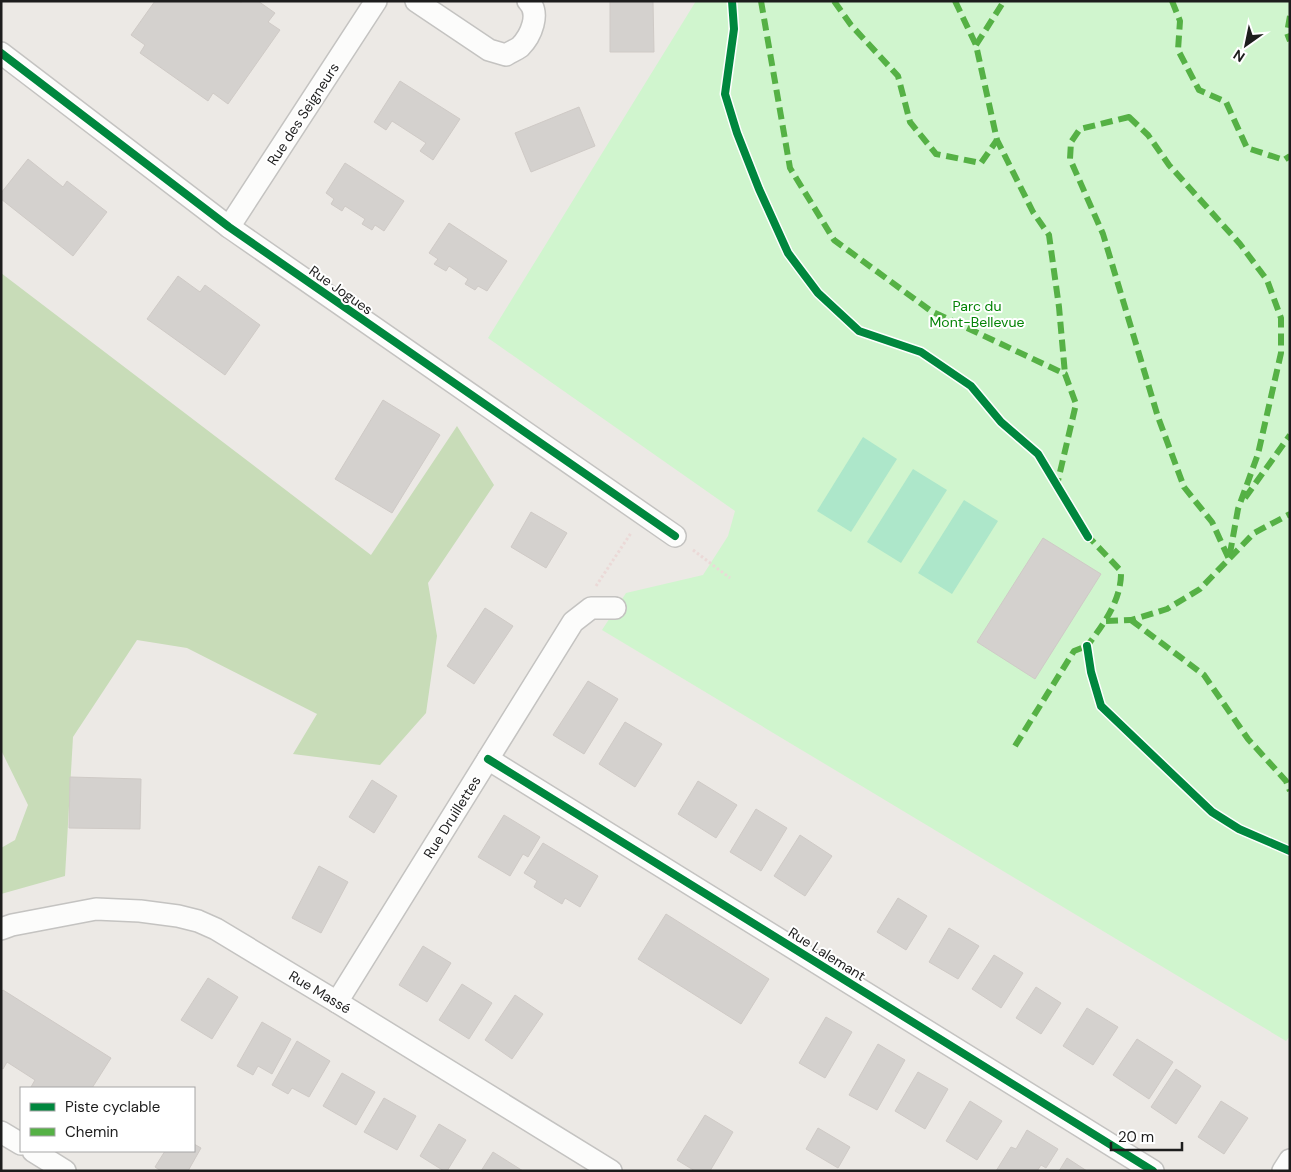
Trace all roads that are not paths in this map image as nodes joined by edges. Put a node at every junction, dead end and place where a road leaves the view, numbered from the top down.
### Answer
1 (376, 1) edge
2 (416, 1) edge
3 (528, 1) edge
4 (1, 53) edge
5 (229, 227) junction
6 (675, 536) road end
7 (616, 608) dead end
8 (488, 759) junction
9 (1, 929) edge
10 (337, 1002) junction
11 (1, 1132) edge
12 (20, 1143) edge
13 (35, 1152) edge
14 (1290, 1160) edge
15 (66, 1171) edge
16 (611, 1171) edge
17 (1153, 1171) edge
18 (1283, 1171) edge

1 - 5 street, Rue des Seigneurs
2 - 3 street
4 - 5 street, Rue Jogues
5 - 6 street, Rue Jogues
7 - 8 street, Rue Druillettes
8 - 10 street, Rue Druillettes
8 - 17 street, Rue Lalemant
9 - 10 street, Rue Massé
10 - 16 street, Rue Massé
11 - 12 street
13 - 15 street
14 - 18 street

